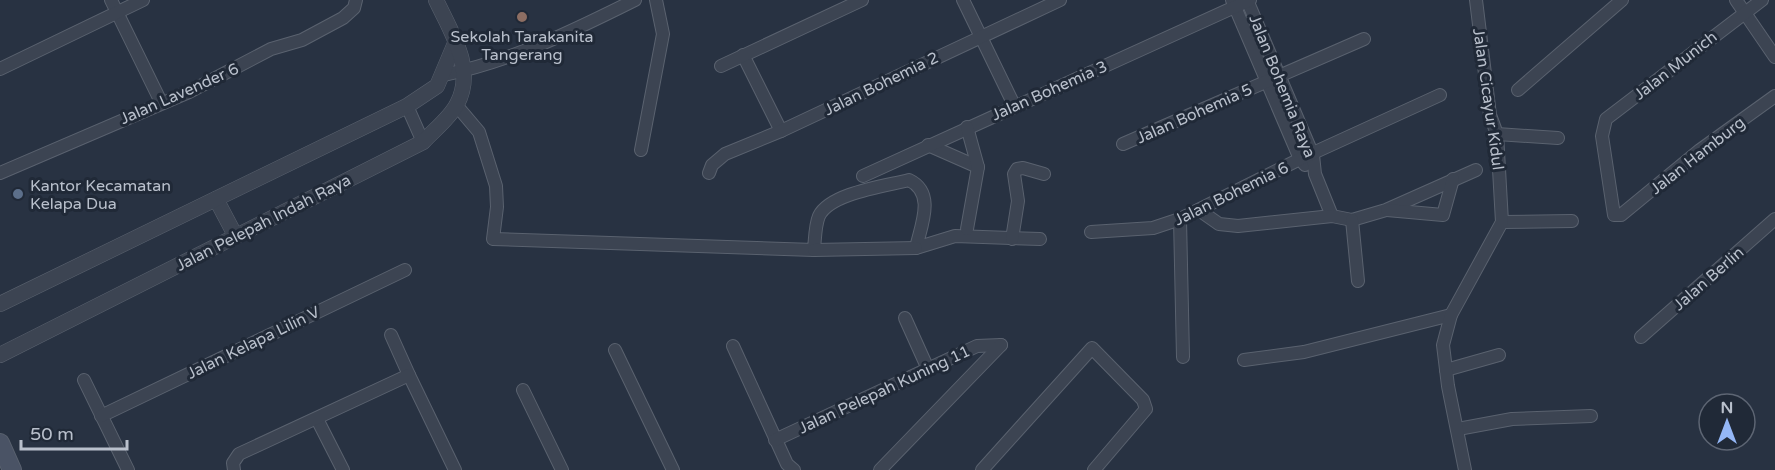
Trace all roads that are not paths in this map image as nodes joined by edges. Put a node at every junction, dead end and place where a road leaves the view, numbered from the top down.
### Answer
1 (111, 0) edge
2 (143, 0) edge
3 (436, 0) edge
4 (635, 0) edge
5 (656, 0) edge
6 (862, 0) edge
7 (963, 0) edge
8 (1060, 0) edge
9 (1248, 0) edge
10 (1476, 0) edge
11 (1622, 0) edge
12 (1736, 0) edge
13 (1762, 0) edge
14 (355, 4) edge
15 (1234, 4) edge
16 (1744, 12) junction
17 (117, 13) junction
18 (981, 36) junction
19 (1364, 39) dead end
20 (456, 41) junction
21 (743, 56) junction
22 (1775, 57) edge
23 (721, 66) dead end
24 (0, 69) edge
25 (465, 71) junction
26 (444, 75) junction
27 (1281, 75) junction
28 (1265, 82) junction
29 (1518, 90) dead end
30 (1440, 96) dead end
31 (1775, 96) edge
32 (160, 102) junction
33 (1014, 105) junction
34 (407, 106) junction
35 (457, 106) junction
36 (967, 127) junction
37 (781, 131) junction
38 (1497, 134) junction
39 (1558, 138) dead end
40 (423, 142) junction
41 (1123, 144) dead end
42 (928, 145) junction
43 (641, 150) dead end
44 (1313, 155) junction
45 (1300, 159) junction
46 (978, 167) junction
47 (1476, 170) dead end
48 (0, 172) edge
49 (709, 173) dead end
50 (1044, 174) dead end
51 (1315, 174) junction
52 (863, 176) dead end
53 (1453, 179) junction
54 (216, 199) junction
55 (1199, 210) junction
56 (1386, 210) junction
57 (1621, 215) joint
58 (1332, 216) junction
59 (1180, 219) junction
60 (1775, 219) edge
61 (1352, 220) junction
62 (1572, 221) dead end
63 (1502, 222) junction
64 (967, 229) dead end
65 (1091, 231) dead end
66 (235, 236) junction
67 (1012, 238) junction
68 (1040, 238) dead end
69 (916, 248) junction
70 (814, 250) junction
71 (405, 270) dead end
72 (1358, 281) dead end
73 (0, 304) edge
74 (1451, 315) junction
75 (905, 318) dead end
76 (391, 335) dead end
77 (1641, 337) dead end
78 (733, 346) dead end
79 (615, 350) dead end
80 (0, 355) edge
81 (1499, 355) dead end
82 (1183, 357) dead end
83 (1244, 360) dead end
84 (928, 369) junction
85 (1446, 370) junction
86 (409, 375) junction
87 (84, 380) dead end
88 (523, 390) dead end
89 (101, 416) junction
90 (1591, 416) dead end
91 (317, 419) junction
92 (1458, 429) junction
93 (775, 440) junction
94 (0, 443) edge
95 (787, 468) edge
96 (12, 470) edge
97 (128, 470) edge
98 (234, 470) edge
99 (343, 470) edge
100 (455, 470) edge
101 (562, 470) edge
102 (673, 470) edge
103 (880, 470) edge
104 (982, 470) edge
105 (1094, 470) edge
106 (1465, 470) edge

1 - 17 street
2 - 17 street
3 - 20 street, Jalan Pelepah Indah Raya
4 - 25 street
5 - 43 street
6 - 21 street
7 - 18 street
8 - 18 street, Jalan Bohemia 2
9 - 15 street, Jalan Bohemia 3
9 - 27 street, Jalan Bohemia Raya
10 - 38 street, Jalan Cicayur Kidul
11 - 29 street
12 - 16 street
13 - 16 street, Jalan Munich
14 - 32 street, Jalan Lavender 6
15 - 28 street, Jalan Bohemia Raya
15 - 33 street, Jalan Bohemia 3
16 - 22 street
16 - 57 street, Jalan Munich
17 - 24 street
17 - 32 street
18 - 33 street
18 - 37 street, Jalan Bohemia 2
19 - 27 street, Jalan Bohemia 5
20 - 25 street, Jalan Pelepah Indah Raya
20 - 26 street
21 - 23 street
21 - 37 street
25 - 26 street
25 - 35 street, Jalan Pelepah Indah Raya
26 - 34 street
27 - 28 street, Jalan Bohemia 5
27 - 44 street, Jalan Bohemia Raya
28 - 41 street, Jalan Bohemia 5
28 - 45 street, Jalan Bohemia Raya
30 - 44 street, Jalan Bohemia 6
31 - 57 street, Jalan Hamburg
32 - 48 street, Jalan Lavender 6
33 - 36 street, Jalan Bohemia 3
34 - 40 street
34 - 54 street
35 - 40 street, Jalan Pelepah Indah Raya
35 - 70 street
36 - 42 street, Jalan Bohemia 3
36 - 46 street
37 - 49 street, Jalan Bohemia 2
38 - 39 street
38 - 63 street, Jalan Cicayur Kidul
40 - 66 street, Jalan Pelepah Indah Raya
42 - 46 street
42 - 52 street, Jalan Bohemia 3
44 - 45 street, Jalan Bohemia 6
44 - 51 street, Jalan Bohemia Raya
45 - 51 street, Jalan Bohemia Raya
45 - 55 street, Jalan Bohemia 6
46 - 64 street
47 - 53 street
50 - 67 street
51 - 58 street, Jalan Bohemia Raya
53 - 56 street
53 - 56 street
54 - 66 street
54 - 73 street
55 - 58 street
55 - 59 street, Jalan Bohemia 6
56 - 61 street
58 - 61 street
59 - 65 street, Jalan Bohemia 6
59 - 82 street
60 - 77 street, Jalan Berlin
61 - 72 street
62 - 63 street
63 - 74 street
66 - 80 street, Jalan Pelepah Indah Raya
67 - 68 street
67 - 69 street
69 - 70 street
69 - 70 street
71 - 89 street, Jalan Kelapa Lilin V
74 - 83 street
74 - 85 street
75 - 84 street
76 - 86 street
78 - 93 street
79 - 102 street
81 - 85 street
84 - 93 street, Jalan Pelepah Kuning 11
84 - 103 street, Jalan Pelepah Kuning 11
85 - 92 street
86 - 91 street
86 - 100 street
87 - 89 street
88 - 101 street
89 - 97 street
90 - 92 street
91 - 98 street
91 - 99 street
92 - 106 street
93 - 95 street
94 - 96 main road
104 - 105 street

